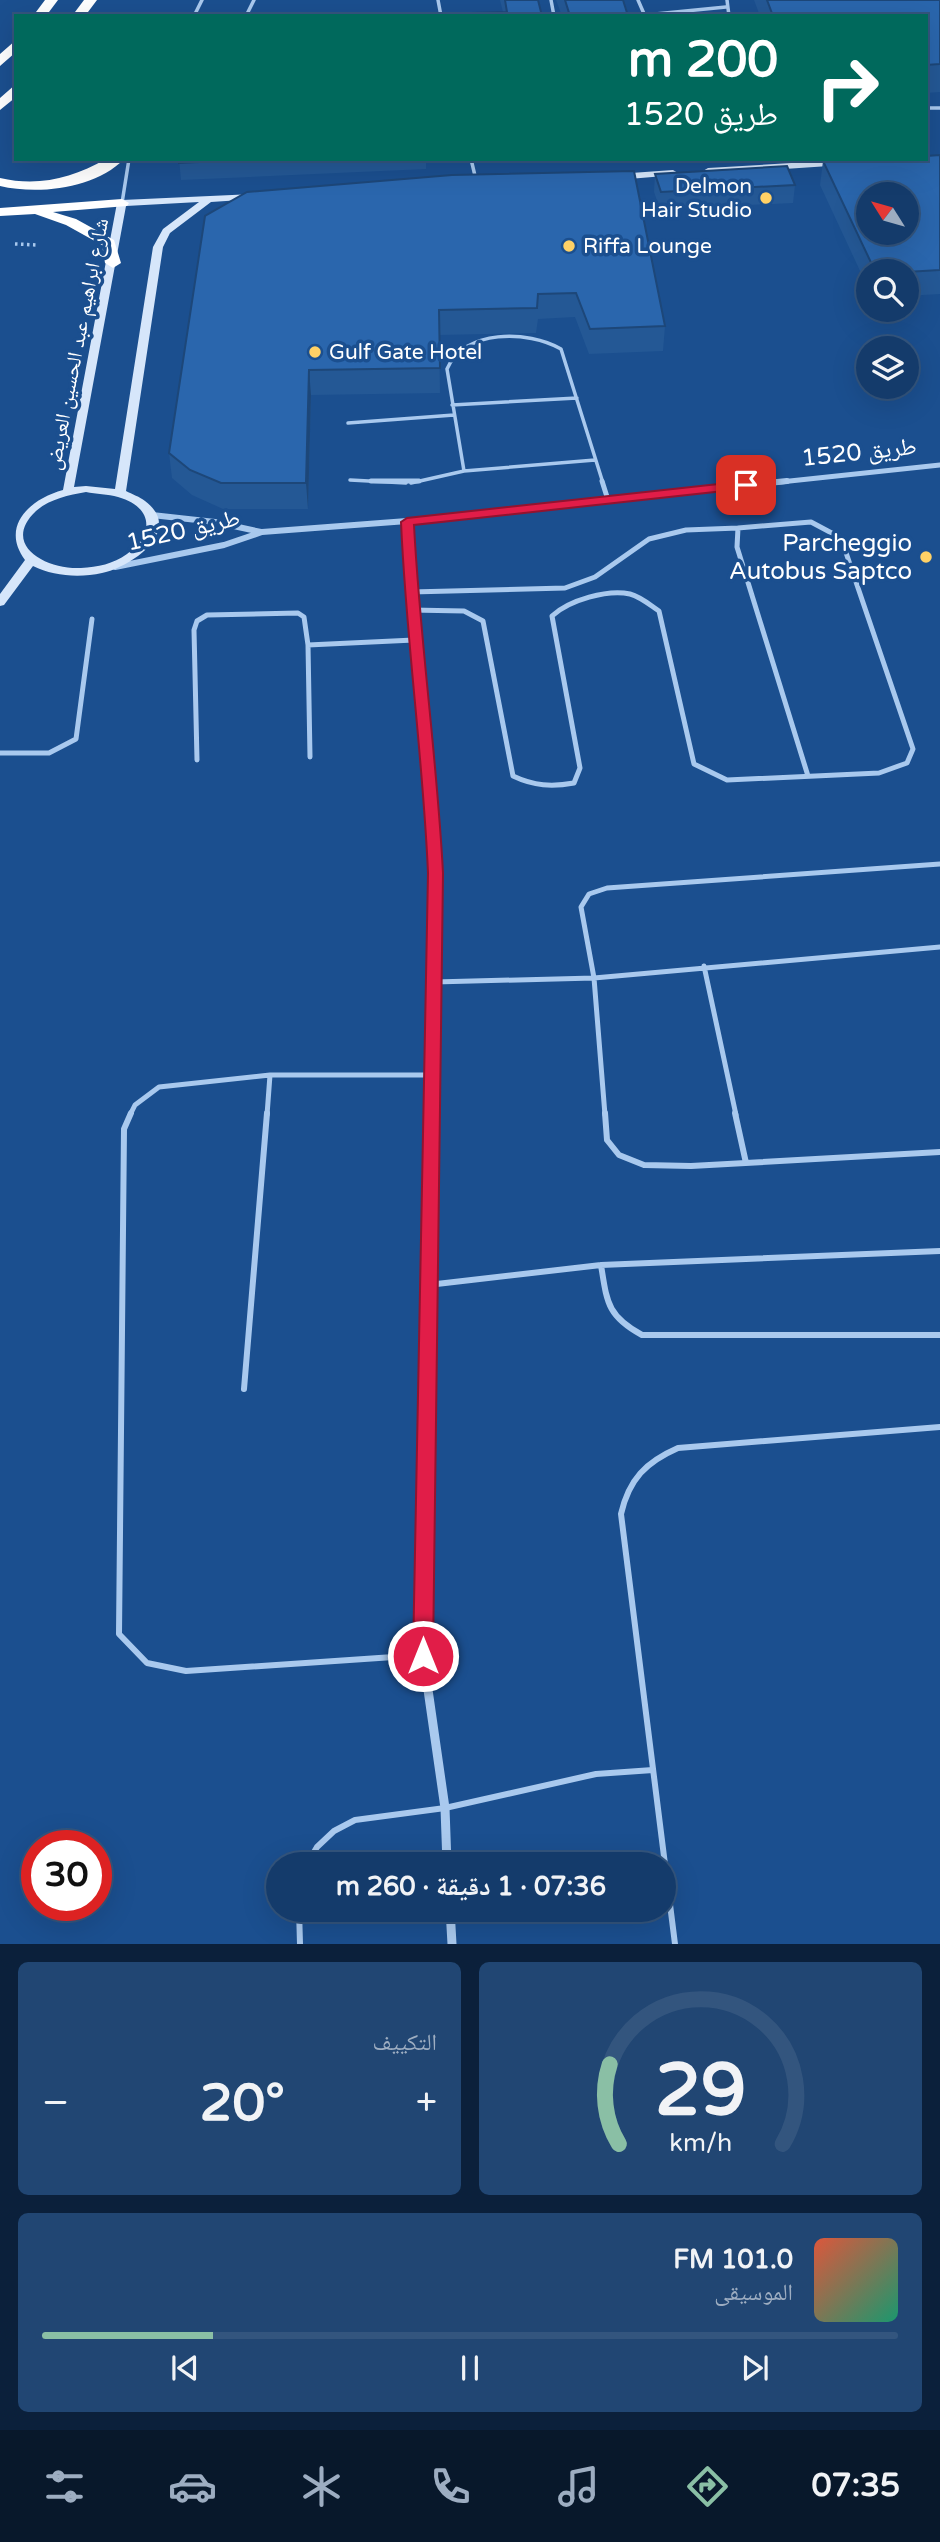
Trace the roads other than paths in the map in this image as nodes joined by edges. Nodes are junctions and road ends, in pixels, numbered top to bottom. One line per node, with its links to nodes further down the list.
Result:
1 (52, 0): 6 (highway)
2 (91, 0): 7 (highway)
3 (727, 0): 4 (lane)
4 (726, 7): 5 (lane); 10 (lane)
5 (700, 10): 8 (lane); 9 (lane)
6 (41, 14)
7 (80, 14)
8 (663, 14)
9 (701, 14)
10 (728, 14)
11 (14, 46): 12 (highway)
12 (0, 62)
13 (14, 90): 14 (highway)
14 (0, 106)
15 (113, 161): 22 (highway)
16 (129, 161): 28 (lane)
17 (472, 161): 24 (lane)
18 (853, 162): 19 (street)
19 (700, 172)
20 (686, 173): 21 (street)
21 (603, 178)
22 (0, 182)
23 (492, 185): 24 (street)
24 (478, 186): 25 (street)
25 (465, 187)
26 (264, 196): 27 (street)
27 (210, 199): 28 (street); 41 (street)
28 (122, 203): 29 (highway); 31 (street, شارع ابراهيم عبد الحسين العريض)
29 (16, 210): 30 (highway); 31 (highway)
30 (0, 212)
31 (113, 262): 40 (street, شارع ابراهيم عبد الحسين العريض)
32 (577, 398): 33 (lane); 33 (lane); 36 (lane)
33 (452, 405): 34 (lane)
34 (454, 415): 35 (lane); 38 (lane)
35 (348, 422)
36 (595, 460): 38 (lane); 42 (lane)
37 (940, 465): 42 (street, طريق 1520)
38 (464, 471): 39 (lane)
39 (351, 480)
40 (68, 491): 41 (street); 47 (street)
41 (120, 492): 43 (street)
42 (608, 500): 44 (street, طريق 1520)
43 (152, 515): 46 (street, طريق 1520); 48 (street)
44 (407, 522): 46 (street, طريق 1520); 49 (street)
45 (738, 528): 49 (lane); 58 (lane); 58 (lane)
46 (262, 532): 48 (street, طريق 1520)
47 (31, 560): 48 (street); 50 (street)
48 (113, 567)
49 (411, 592): 51 (street)
50 (0, 602)
51 (411, 610): 53 (street); 58 (lane)
52 (92, 619): 55 (lane)
53 (414, 640): 54 (lane); 63 (street)
54 (308, 645): 56 (lane); 57 (lane)
55 (0, 752)
56 (310, 757)
57 (197, 760)
58 (808, 776)
59 (940, 864): 62 (lane)
60 (940, 947): 61 (lane)
61 (704, 966): 62 (lane); 67 (lane)
62 (594, 978): 63 (lane); 67 (lane)
63 (434, 982): 65 (street)
64 (270, 1075): 65 (lane); 72 (lane); 74 (lane)
65 (430, 1075): 70 (street)
66 (940, 1152): 67 (lane)
67 (746, 1163)
68 (940, 1251): 69 (lane)
69 (601, 1265): 70 (lane); 71 (lane)
70 (428, 1285): 74 (street)
71 (940, 1335)
72 (244, 1389)
73 (940, 1427): 75 (lane)
74 (423, 1656): 76 (street)
75 (653, 1770): 76 (lane); 83 (lane)
76 (444, 1808): 77 (lane); 78 (street)
77 (314, 1852)
78 (446, 1852)
79 (299, 1922): 81 (lane)
80 (451, 1922): 82 (street)
81 (300, 1944)
82 (452, 1944)
83 (675, 1944)

